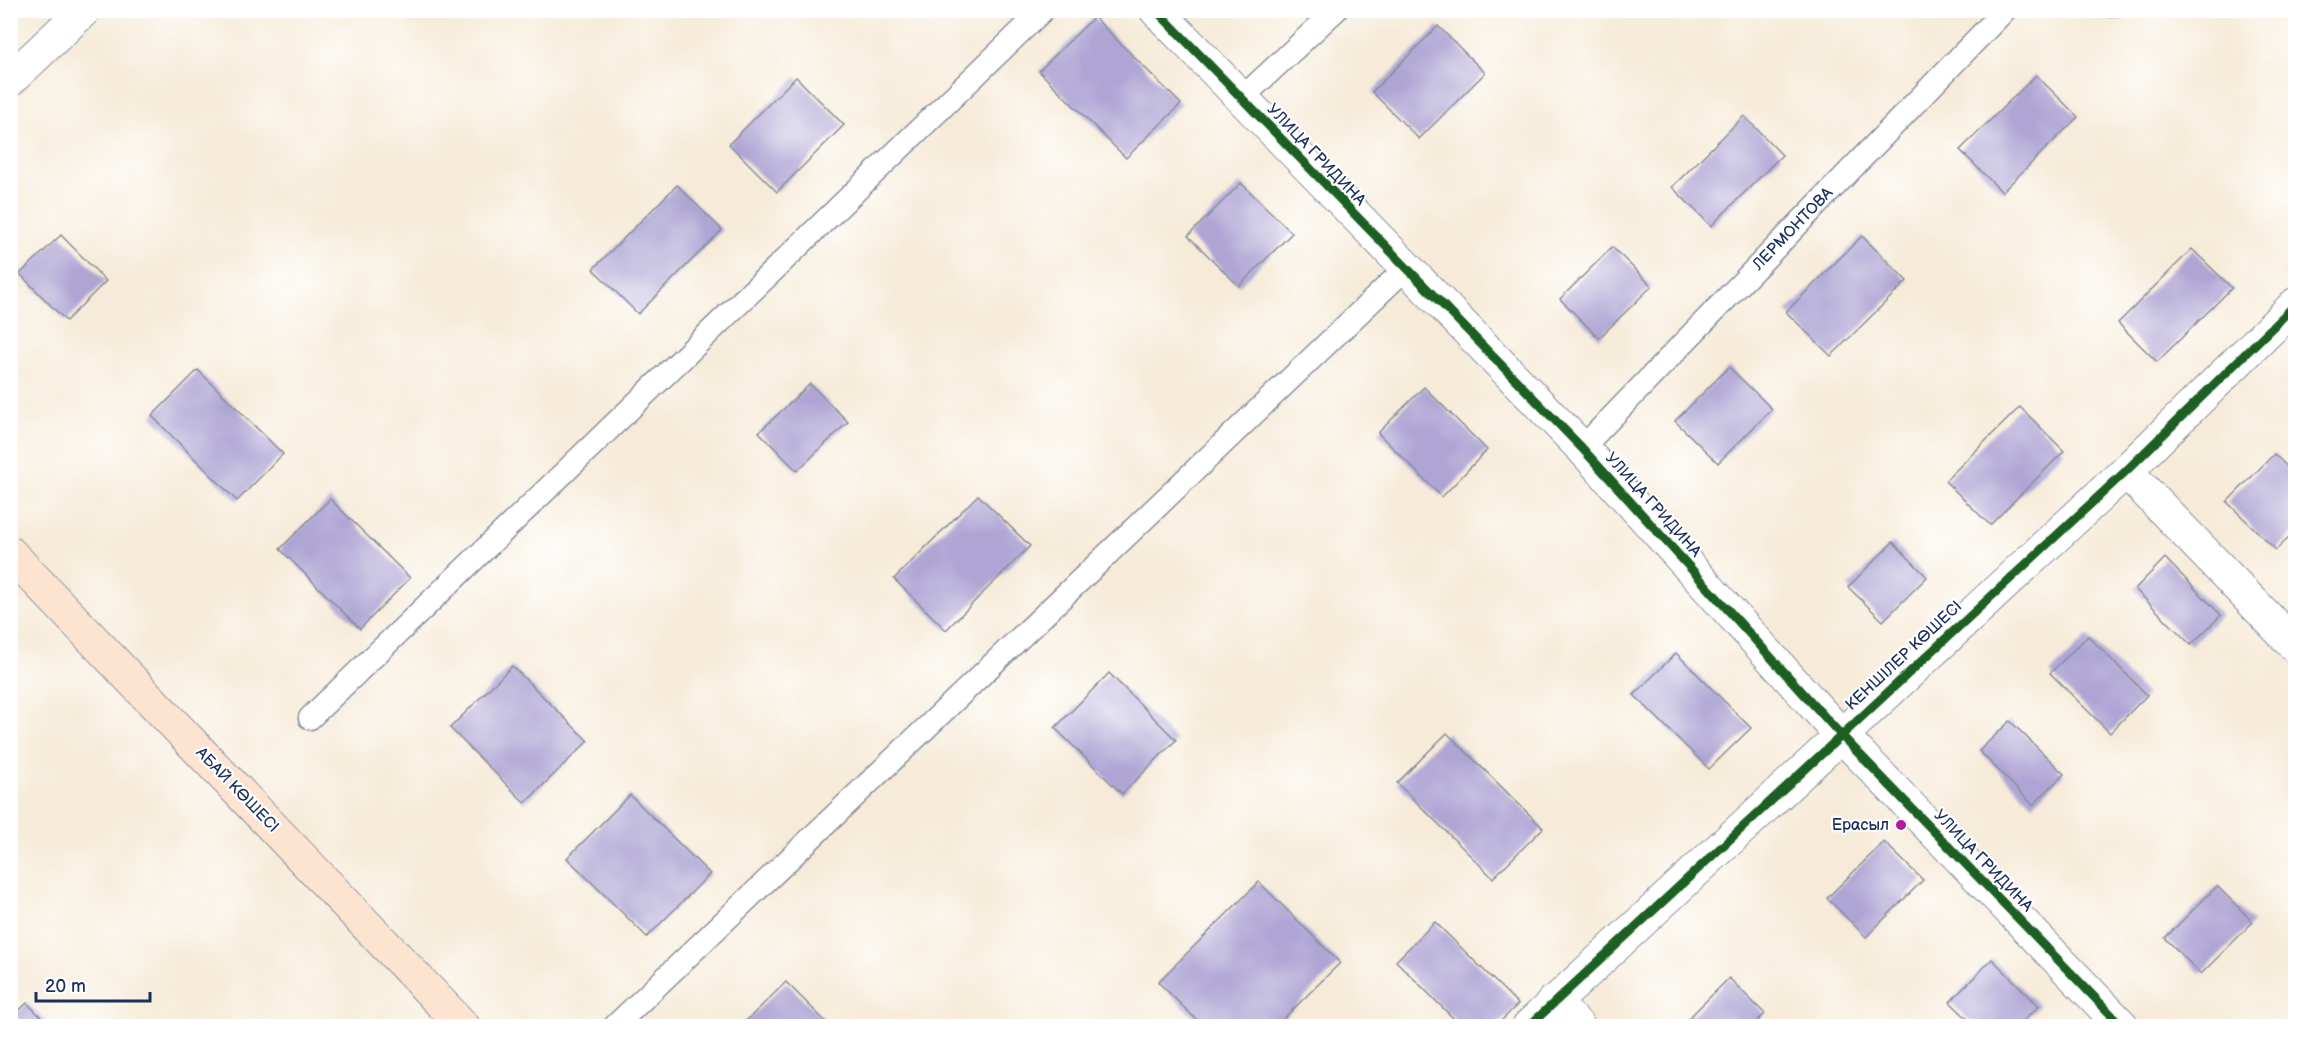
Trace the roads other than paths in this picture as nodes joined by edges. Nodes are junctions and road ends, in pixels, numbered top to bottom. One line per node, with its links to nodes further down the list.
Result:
1 (84, 10): 6 (street)
2 (1043, 10): 14 (lane)
3 (1156, 10): 7 (street, УЛИЦА ГРИДИНА)
4 (1336, 10): 7 (lane)
5 (2005, 10): 10 (lane, ЛЕРМОНТОВА)
6 (10, 80)
7 (1241, 99): 8 (street, УЛИЦА ГРИДИНА)
8 (1406, 268): 10 (street, УЛИЦА ГРИДИНА); 18 (lane)
9 (2295, 303): 11 (street, КЕНШІЛЕР КӨШЕСІ)
10 (1582, 448): 15 (street, УЛИЦА ГРИДИНА)
11 (2126, 471): 13 (street); 15 (street, КЕНШІЛЕР КӨШЕСІ)
12 (10, 553): 17 (main road, АБАЙ КӨШЕСІ)
13 (2295, 648)
14 (310, 718)
15 (1841, 735): 16 (street, КЕНШІЛЕР КӨШЕСІ); 21 (street, УЛИЦА ГРИДИНА)
16 (1553, 1002): 19 (street, КЕНШІЛЕР КӨШЕСІ); 20 (street)
17 (463, 1026)
18 (615, 1026)
19 (1529, 1026)
20 (1578, 1026)
21 (2122, 1026)

